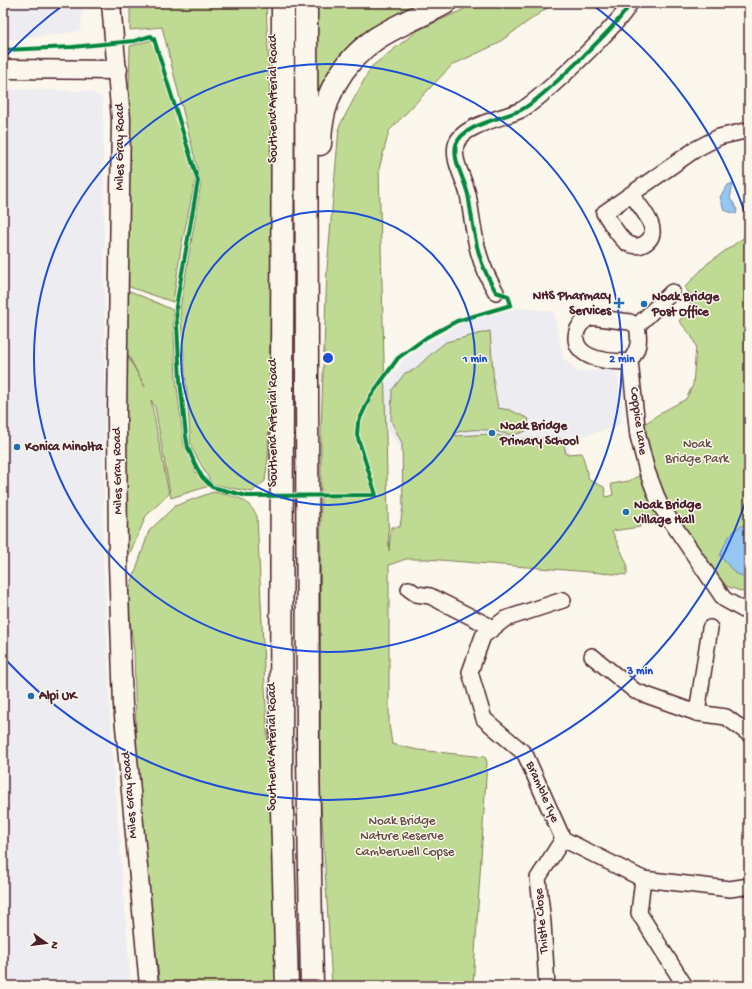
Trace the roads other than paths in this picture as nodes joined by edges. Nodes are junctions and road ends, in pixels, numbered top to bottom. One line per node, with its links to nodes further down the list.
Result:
1 (111, 3): 7 (street, Miles Gray Road)
2 (283, 3): 27 (highway, Southend Arterial Road)
3 (306, 3): 14 (highway)
4 (445, 3): 14 (highway)
5 (630, 3): 10 (street)
6 (3, 69): 7 (street)
7 (118, 70): 26 (street, Miles Gray Road)
8 (749, 130): 9 (street)
9 (631, 194)
10 (496, 292)
11 (672, 292): 12 (street)
12 (637, 326): 13 (street); 13 (street)
13 (630, 361): 17 (street, Coppice Lane)
14 (307, 369): 28 (highway)
15 (409, 589): 18 (street)
16 (563, 600): 18 (street, Bramble Tye)
17 (749, 613)
18 (493, 628): 23 (street, Bramble Tye)
19 (710, 628): 21 (street)
20 (592, 656): 21 (street)
21 (697, 713): 22 (street)
22 (749, 734)
23 (563, 839): 24 (street, Bramble Tye); 29 (street, Thistle Close)
24 (643, 880): 25 (street, Bramble Tye); 30 (street)
25 (749, 886)
26 (149, 986)
27 (287, 986)
28 (312, 986)
29 (547, 986)
30 (685, 986)

